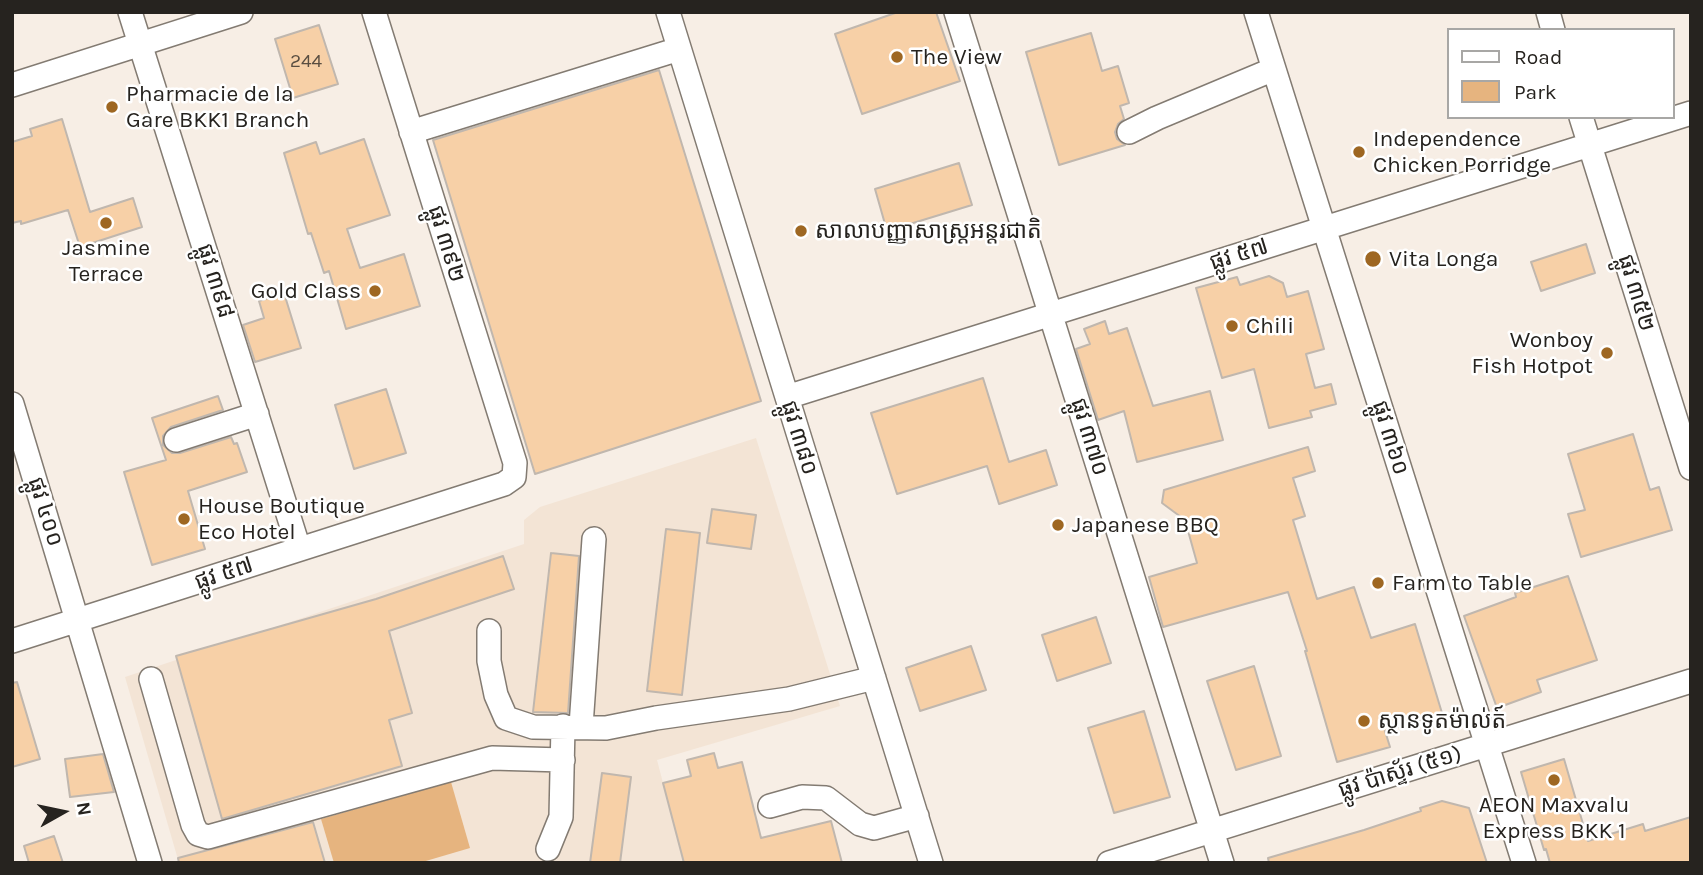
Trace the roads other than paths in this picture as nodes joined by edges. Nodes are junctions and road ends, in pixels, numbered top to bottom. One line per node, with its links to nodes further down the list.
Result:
1 (130, 12): 7 (street, ផ្លូវ ៣៩៨)
2 (241, 12): 7 (street)
3 (374, 12): 13 (street, ផ្លូវ ៣៩២)
4 (668, 12): 8 (street, ផ្លូវ ៣៨០)
5 (956, 12): 17 (street, ផ្លូវ ៣៧០)
6 (1256, 12): 9 (street, ផ្លូវ ៣៦០)
7 (140, 44): 10 (street); 20 (street, ផ្លូវ ៣៩៨)
8 (679, 49): 13 (street); 18 (street, ផ្លូវ ៣៨០)
9 (1274, 69): 14 (street); 16 (street, ផ្លូវ ៣៦០)
10 (12, 85)
11 (1582, 119): 15 (street, ផ្លូវ ៣៥២)
12 (1672, 119): 15 (street, ផ្លូវ ៥៧)
13 (411, 132): 23 (street, ផ្លូវ ៣៩២)
14 (1129, 132)
15 (1589, 145): 16 (street, ផ្លូវ ៥៧); 22 (street, ផ្លូវ ៣៥២)
16 (1324, 228): 17 (street, ផ្លូវ ៥៧); 33 (street, ផ្លូវ ៣៦០)
17 (1051, 314): 18 (street, ផ្លូវ ៥៧); 37 (street, ផ្លូវ ៣៧០)
18 (787, 397): 30 (street, ផ្លូវ ៣៨០)
19 (12, 404): 26 (street, ផ្លូវ ៤០០)
20 (257, 414): 21 (street); 25 (street, ផ្លូវ ៣៩៨)
21 (176, 440)
22 (1691, 468)
23 (514, 477): 25 (street, ផ្លូវ ៥៧)
24 (594, 539): 32 (street)
25 (299, 549): 26 (street, ផ្លូវ ៥៧)
26 (78, 620): 28 (street, ផ្លូវ ៥៧); 39 (street, ផ្លូវ ៤០០)
27 (489, 631): 32 (street)
28 (12, 642)
29 (151, 678): 34 (street)
30 (874, 678): 32 (street); 36 (street, ផ្លូវ ៣៨០)
31 (1691, 681): 33 (street, ផ្លូវ ប៉ាស្ទ័រ (៥១))
32 (572, 726): 34 (street)
33 (1487, 745): 37 (street, ផ្លូវ ប៉ាស្ទ័រ (៥១)); 43 (street, ផ្លូវ ៣៦០)
34 (563, 760): 38 (street)
35 (770, 806): 36 (street)
36 (917, 816): 40 (street, ផ្លូវ ៣៨០)
37 (1212, 831): 41 (street, ផ្លូវ ប៉ាស្ទ័រ (៥១)); 42 (street, ផ្លូវ ៣៧០)
38 (548, 849)
39 (150, 863)
40 (931, 863)
41 (1109, 863)
42 (1222, 863)
43 (1524, 863)

